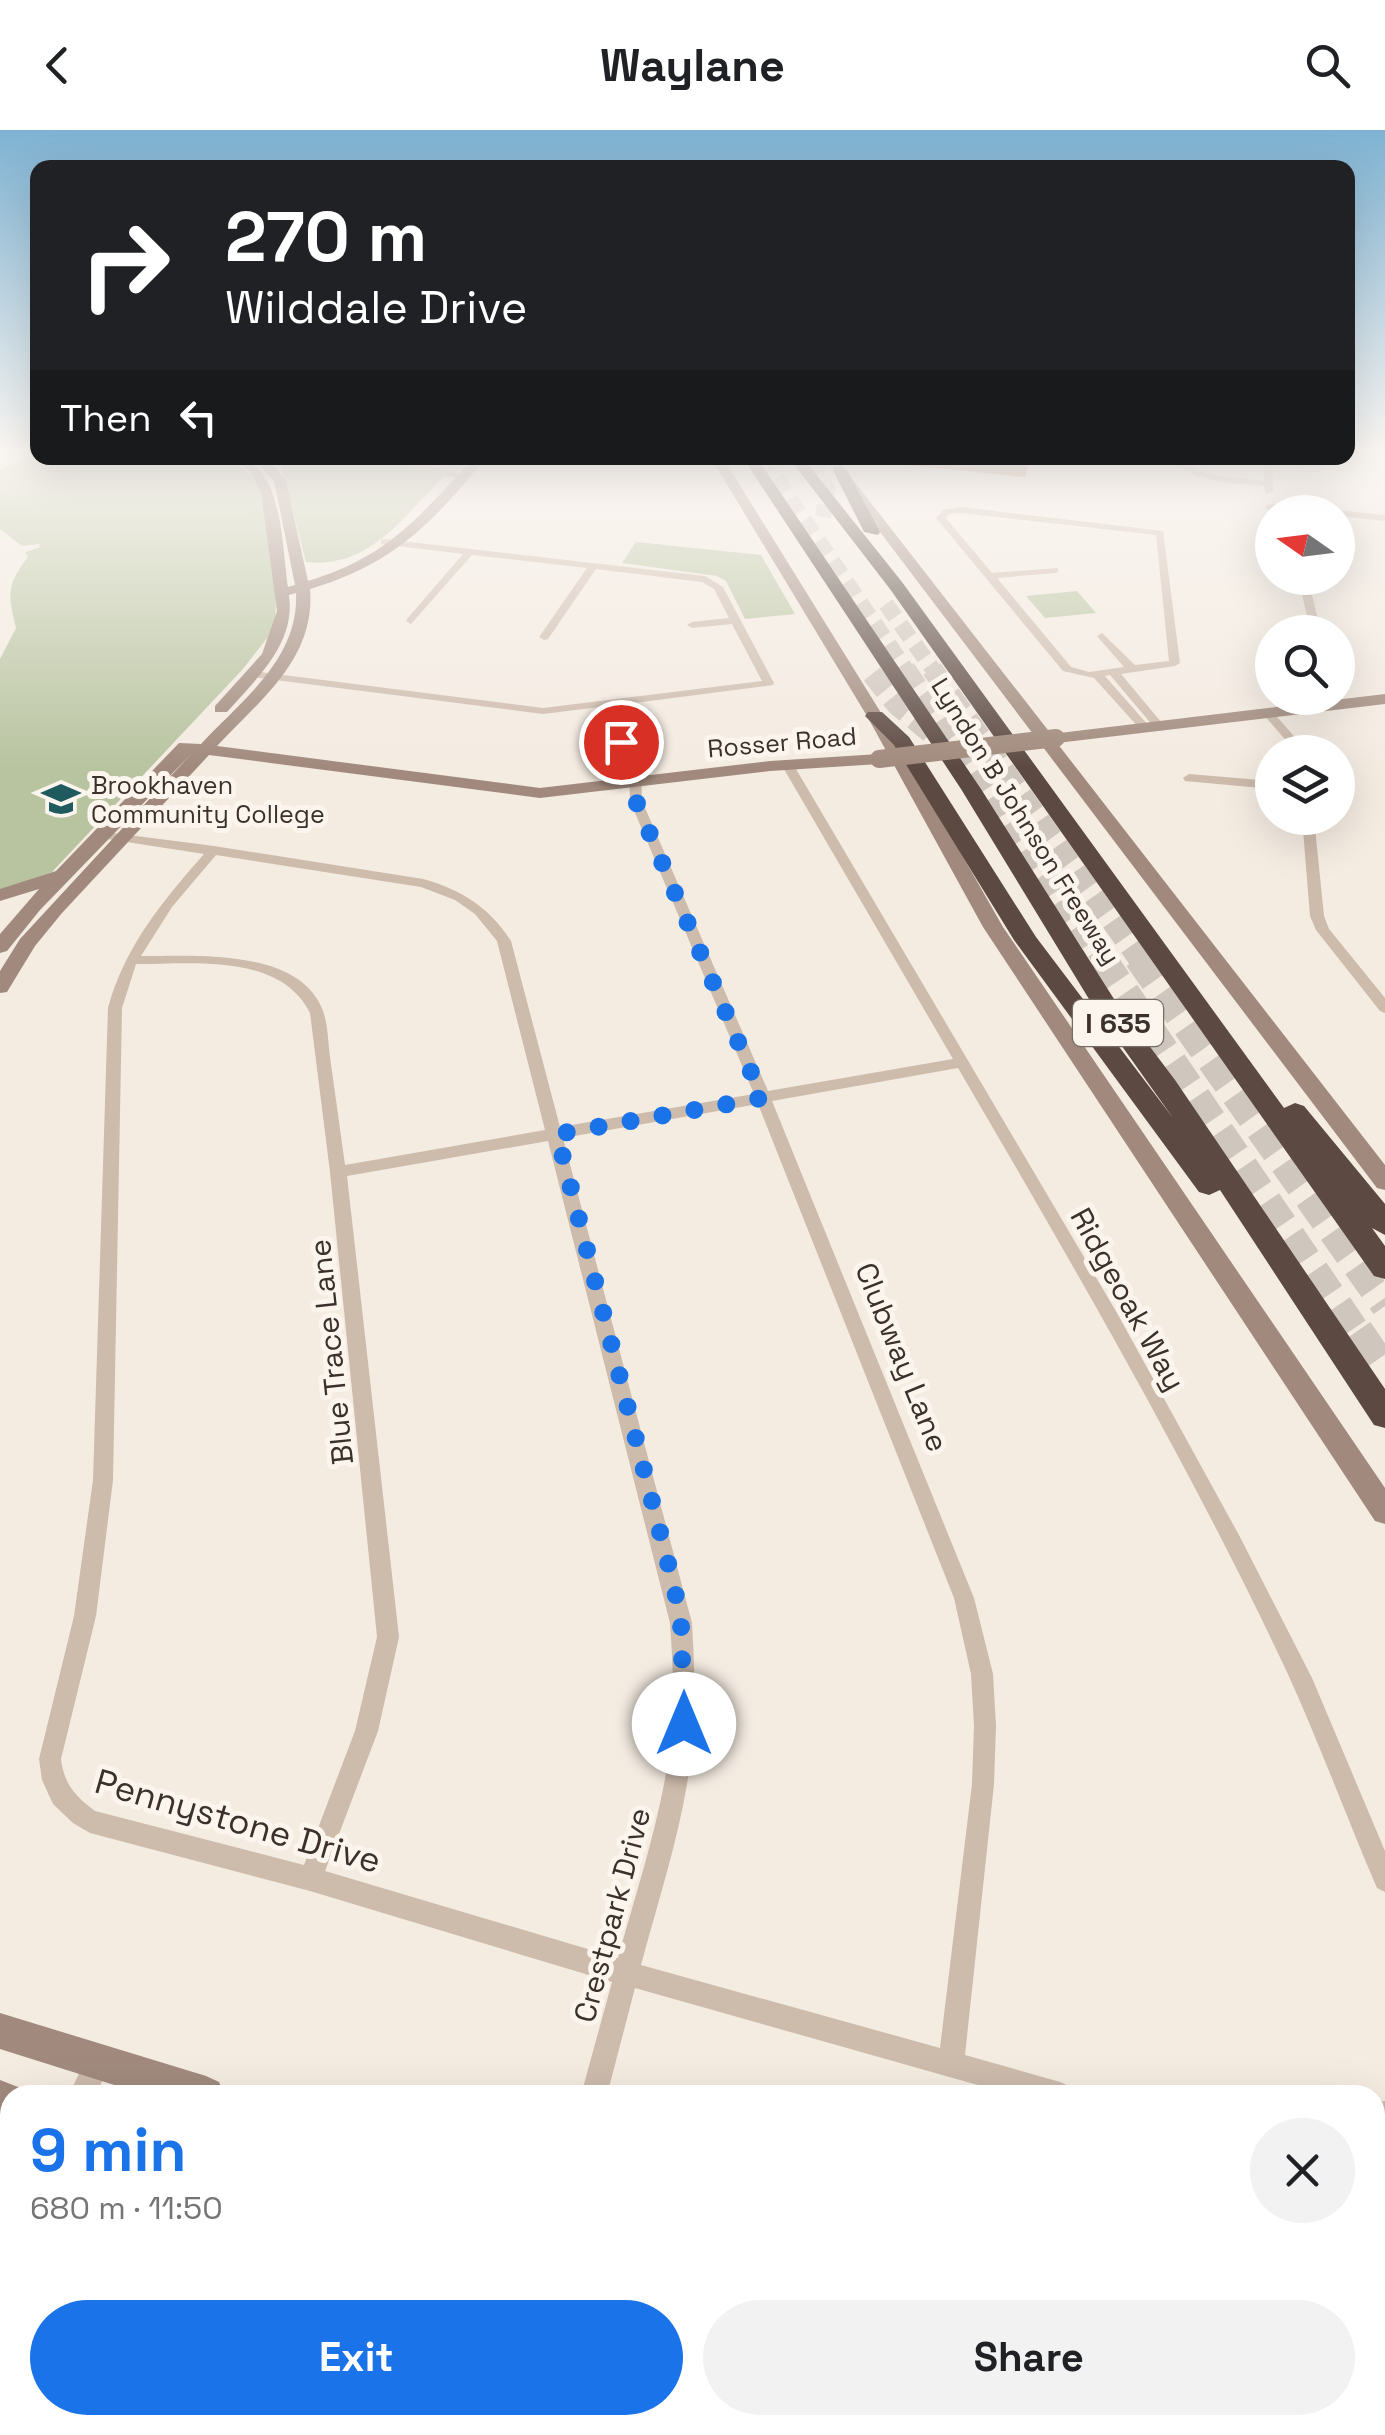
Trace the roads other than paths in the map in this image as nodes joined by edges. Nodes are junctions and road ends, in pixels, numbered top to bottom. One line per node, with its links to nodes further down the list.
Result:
1 (276, 554): 20 (main road)
2 (295, 554): 19 (main road)
3 (367, 554): 19 (main road)
4 (377, 554): 16 (main road)
5 (469, 554): 22 (street)
6 (485, 554): 15 (street)
7 (776, 554): 39 (main road)
8 (793, 554): 30 (highway)
9 (814, 554): 65 (highway, Lyndon B Johnson Freeway / I 635)
10 (871, 554): 36 (highway, Lyndon B Johnson Freeway / I 635)
11 (887, 554): 36 (highway)
12 (904, 554): 63 (main road, Lyndon B Johnson Freeway)
13 (973, 554): 18 (street)
14 (1162, 554): 27 (street)
15 (594, 565): 21 (street); 26 (street)
16 (361, 566): 19 (main road); 24 (main road)
17 (1054, 570): 18 (street)
18 (991, 576): 31 (street)
19 (300, 577): 20 (main road); 24 (main road)
20 (282, 589): 29 (main road)
21 (738, 620): 23 (street); 35 (street)
22 (411, 621)
23 (692, 625)
24 (301, 630): 32 (main road)
25 (1102, 636): 27 (street)
26 (544, 637)
27 (1133, 670): 28 (street)
28 (1114, 673): 31 (street); 40 (street)
29 (252, 674): 32 (street); 42 (main road)
30 (872, 674)
31 (1098, 674): 40 (street)
32 (274, 676): 35 (street); 43 (main road)
33 (1385, 699): 34 (main road, Rosser Road)
34 (1355, 700)
35 (605, 705): 46 (street, Clubway Lane)
36 (982, 710): 57 (highway, Lyndon B Johnson Freeway / I 635)
37 (1255, 713): 40 (main road, Rosser Road)
38 (1270, 715): 41 (street)
39 (875, 716): 65 (highway); 68 (main road)
40 (1151, 726): 44 (main road, Rosser Road, bridge)
41 (1287, 735)
42 (185, 747): 43 (main road, Rosser Road); 48 (main road)
43 (205, 750): 46 (main road, Rosser Road); 50 (main road)
44 (787, 764): 46 (main road, Rosser Road); 59 (street, Ridgeoak Way)
45 (1189, 778): 47 (street)
46 (635, 784): 60 (street, Clubway Lane)
47 (1255, 784)
48 (101, 834): 50 (street, Crestpark Drive); 52 (main road)
49 (1310, 835): 58 (street)
50 (124, 837): 51 (street, Crestpark Drive); 56 (main road)
51 (214, 850): 55 (street, Pennystone Drive); 61 (street, Crestpark Drive)
52 (65, 873): 53 (main road); 54 (main road)
53 (0, 895)
54 (0, 947)
55 (130, 960): 62 (street, Blue Trace Lane); 69 (street, Pennystone Drive)
56 (0, 987)
57 (1197, 1008): 64 (highway); 66 (highway, Lyndon B Johnson Freeway / I 635)
58 (1385, 1008)
59 (959, 1063): 60 (street); 70 (street, Ridgeoak Way)
60 (762, 1098): 61 (street); 74 (street, Clubway Lane)
61 (557, 1134): 62 (street); 71 (street, Crestpark Drive)
62 (338, 1172): 69 (street, Blue Trace Lane)
63 (1385, 1182)
64 (1385, 1224)
65 (1275, 1252): 67 (highway, Lyndon B Johnson Freeway / I 635)
66 (1385, 1268)
67 (1385, 1415)
68 (1385, 1512)
69 (310, 1879): 71 (street, Pennystone Drive)
70 (1385, 1880)
71 (625, 1974): 74 (street, Pennystone Drive); 77 (street, Crestpark Drive)
72 (0, 2031): 73 (main road)
73 (98, 2061): 75 (street); 76 (main road)
74 (951, 2065): 78 (street, Pennystone Drive)
75 (87, 2085)
76 (174, 2085)
77 (597, 2085)
78 (1024, 2085)

